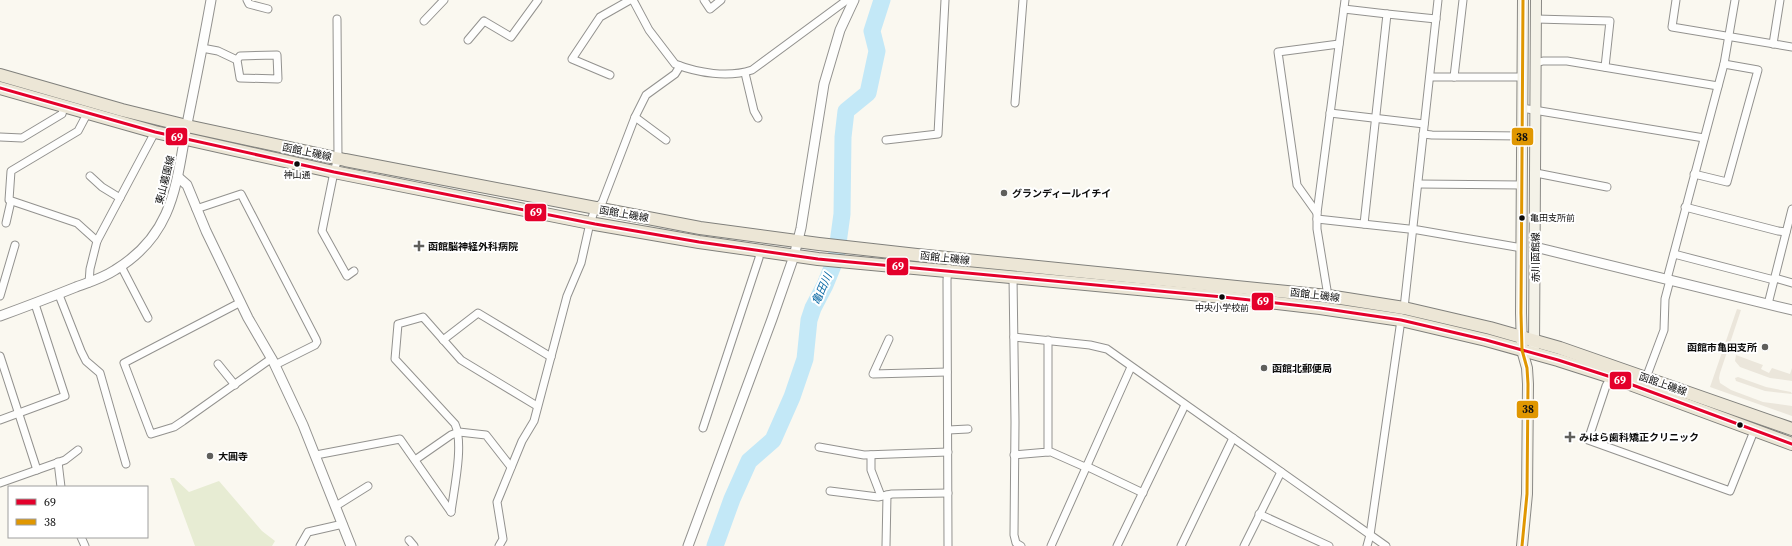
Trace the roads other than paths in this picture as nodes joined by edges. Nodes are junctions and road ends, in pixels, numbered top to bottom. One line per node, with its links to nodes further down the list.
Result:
1 (211, 0): 32 (street, 東山墓園線)
2 (247, 0): 20 (street)
3 (444, 0): 26 (street)
4 (538, 0): 28 (street)
5 (632, 0): 36 (street); 40 (street)
6 (704, 0): 7 (street)
7 (721, 0)
8 (847, 0): 38 (street)
9 (854, 0): 86 (street)
10 (946, 0): 63 (street)
11 (1023, 0): 46 (street)
12 (1345, 0): 21 (street)
13 (1438, 0): 24 (street)
14 (1463, 0): 42 (street)
15 (1523, 0): 43 (main road, 赤川函館線)
16 (1536, 0): 25 (main road, 赤川函館線)
17 (1676, 0): 27 (street)
18 (1735, 0): 27 (street)
19 (1780, 0): 30 (street)
20 (268, 9)
21 (1344, 9): 22 (street); 29 (street)
22 (1387, 14): 24 (street); 54 (street)
23 (337, 19): 64 (street)
24 (1436, 19): 41 (street)
25 (1536, 19): 34 (main road, 赤川函館線); 37 (street)
26 (424, 21)
27 (1729, 36): 30 (street); 35 (street)
28 (468, 40)
29 (1340, 44): 50 (street); 79 (street)
30 (1773, 44): 31 (street)
31 (1792, 47)
32 (202, 48): 33 (street); 57 (street, 東山墓園線)
33 (237, 60): 33 (street)
34 (1536, 63): 37 (street); 49 (main road, 赤川函館線)
35 (1724, 64): 44 (street); 67 (street)
36 (680, 66): 38 (street); 52 (street)
37 (1605, 67): 44 (street)
38 (745, 73): 53 (street)
39 (0, 75): 57 (main road, 函館上磯線)
40 (610, 75)
41 (1430, 77): 42 (street); 55 (street)
42 (1454, 77): 43 (street)
43 (1522, 77): 48 (main road, 赤川函館線)
44 (1718, 86): 61 (street)
45 (0, 88): 47 (main road, 函館上磯線)
46 (1015, 103)
47 (64, 107): 51 (main road, 函館上磯線); 60 (street)
48 (1522, 108): 49 (street); 59 (main road, 赤川函館線)
49 (1536, 110): 61 (street); 66 (main road, 赤川函館線)
50 (1330, 113): 54 (street); 79 (street)
51 (87, 114): 56 (main road, 函館上磯線); 74 (street)
52 (635, 117): 62 (street); 77 (street)
53 (758, 118)
54 (1377, 119): 55 (street); 82 (street)
55 (1424, 124): 58 (street)
56 (155, 132): 57 (main road, 函館上磯線); 73 (street)
57 (186, 132): 64 (main road, 函館上磯線); 65 (main road, 函館上磯線); 69 (street, 東山墓園線)
58 (1423, 134): 59 (street); 70 (street)
59 (1522, 136): 71 (main road, 赤川函館線)
60 (0, 137)
61 (1704, 138): 67 (street)
62 (666, 140)
63 (886, 140)
64 (338, 158): 65 (street); 77 (main road, 函館上磯線)
65 (334, 172): 81 (main road, 函館上磯線); 96 (street)
66 (1536, 173): 72 (street); 88 (main road, 赤川函館線)
67 (1694, 174): 75 (street)
68 (90, 176): 73 (street)
69 (179, 178): 76 (street); 94 (street, 東山墓園線)
70 (1418, 184): 71 (street); 83 (street)
71 (1522, 185): 89 (main road, 赤川函館線)
72 (1607, 187)
73 (120, 198): 85 (street)
74 (11, 201): 80 (street); 85 (street)
75 (1685, 207): 84 (street); 91 (street)
76 (196, 209): 105 (street); 123 (street)
77 (595, 209): 81 (street); 86 (main road, 函館上磯線)
78 (1792, 209): 84 (street)
79 (1317, 216): 82 (street); 104 (street)
80 (6, 223)
81 (590, 223): 90 (main road, 函館上磯線); 122 (street)
82 (1364, 224): 83 (street)
83 (1412, 229): 89 (street); 108 (street)
84 (1788, 235): 98 (street)
85 (97, 241): 100 (street)
86 (798, 241): 92 (street); 93 (main road, 函館上磯線)
87 (15, 245): 103 (street)
88 (1535, 247): 99 (street); 118 (main road, 赤川函館線)
89 (1522, 248): 114 (main road, 赤川函館線)
90 (760, 250): 92 (main road, 函館上磯線); 135 (street)
91 (1674, 254): 98 (street); 99 (street)
92 (794, 256): 95 (main road, 函館上磯線); 171 (street)
93 (949, 258): 95 (street); 104 (main road, 函館上磯線)
94 (121, 266): 100 (street, 東山墓園線); 111 (street)
95 (948, 271): 97 (main road, 函館上磯線); 127 (street)
96 (354, 272)
97 (1013, 278): 112 (main road, 函館上磯線); 113 (street)
98 (1774, 279): 101 (street); 107 (street)
99 (1668, 280): 107 (street); 129 (street)
100 (89, 283): 102 (street, 東山墓園線)
101 (1792, 283)
102 (59, 295): 106 (street, 東山墓園線); 152 (street)
103 (0, 296)
104 (1328, 296): 108 (main road, 函館上磯線)
105 (241, 302): 123 (street); 130 (street)
106 (35, 304): 110 (street, 東山墓園線); 133 (street)
107 (1768, 304): 109 (street)
108 (1404, 308): 114 (main road, 函館上磯線)
109 (1792, 310)
110 (0, 316)
111 (148, 318)
112 (1401, 320): 119 (main road, 函館上磯線); 167 (street)
113 (1014, 337): 117 (street); 149 (street)
114 (1522, 337): 118 (main road, 函館上磯線); 119 (main road, 赤川函館線)
115 (889, 339): 127 (street)
116 (443, 340): 122 (street); 132 (street); 140 (street)
117 (1048, 340): 125 (street); 146 (street)
118 (1534, 340): 120 (main road, 赤川函館線); 129 (main road, 函館上磯線)
119 (1522, 350): 120 (main road, 函館上磯線); 126 (main road, 赤川函館線)
120 (1535, 354): 126 (main road, 赤川函館線); 128 (main road, 函館上磯線)
121 (0, 356): 133 (street)
122 (551, 357): 132 (street)
123 (274, 362): 130 (street); 147 (street)
124 (218, 364): 130 (street)
125 (1131, 366): 131 (street); 154 (street)
126 (1527, 368): 182 (main road, 赤川函館線)
127 (947, 372): 138 (street)
128 (1611, 377): 139 (main road, 函館上磯線); 139 (street)
129 (1646, 378): 137 (main road, 函館上磯線)
130 (235, 385)
131 (1185, 405): 141 (street); 162 (street)
132 (537, 406): 153 (street)
133 (19, 412): 134 (street); 155 (street)
134 (0, 420)
135 (703, 428)
136 (968, 429): 138 (street)
137 (1792, 429)
138 (948, 430): 145 (street)
139 (1754, 431): 142 (main road, 函館上磯線)
140 (459, 432): 150 (street); 150 (street); 153 (street)
141 (1233, 438): 156 (street); 177 (street)
142 (1792, 444)
143 (819, 446): 148 (street)
144 (78, 450): 151 (street)
145 (948, 452): 148 (street); 161 (street)
146 (1048, 452): 149 (street); 154 (street)
147 (316, 455): 150 (street); 164 (street)
148 (870, 455): 163 (street)
149 (1014, 455): 174 (street)
150 (415, 460)
151 (58, 462): 155 (street); 158 (street)
152 (126, 464)
153 (511, 467): 170 (street)
154 (1086, 467): 162 (street); 175 (street)
155 (37, 470): 157 (street)
156 (1281, 472): 165 (street); 167 (street)
157 (0, 483)
158 (61, 486)
159 (368, 486): 164 (street)
160 (830, 491): 163 (street)
161 (948, 493): 163 (street); 173 (street)
162 (1143, 493): 176 (street)
163 (884, 495): 172 (street)
164 (336, 506): 166 (street)
165 (1260, 514): 178 (street); 179 (street)
166 (343, 524): 168 (street); 169 (street)
167 (1370, 535): 180 (street); 181 (street)
168 (300, 546)
169 (351, 546)
170 (499, 546)
171 (688, 546)
172 (886, 546)
173 (948, 546)
174 (1020, 546)
175 (1051, 546)
176 (1117, 546)
177 (1181, 546)
178 (1244, 546)
179 (1329, 546)
180 (1367, 546)
181 (1386, 546)
182 (1522, 546)

